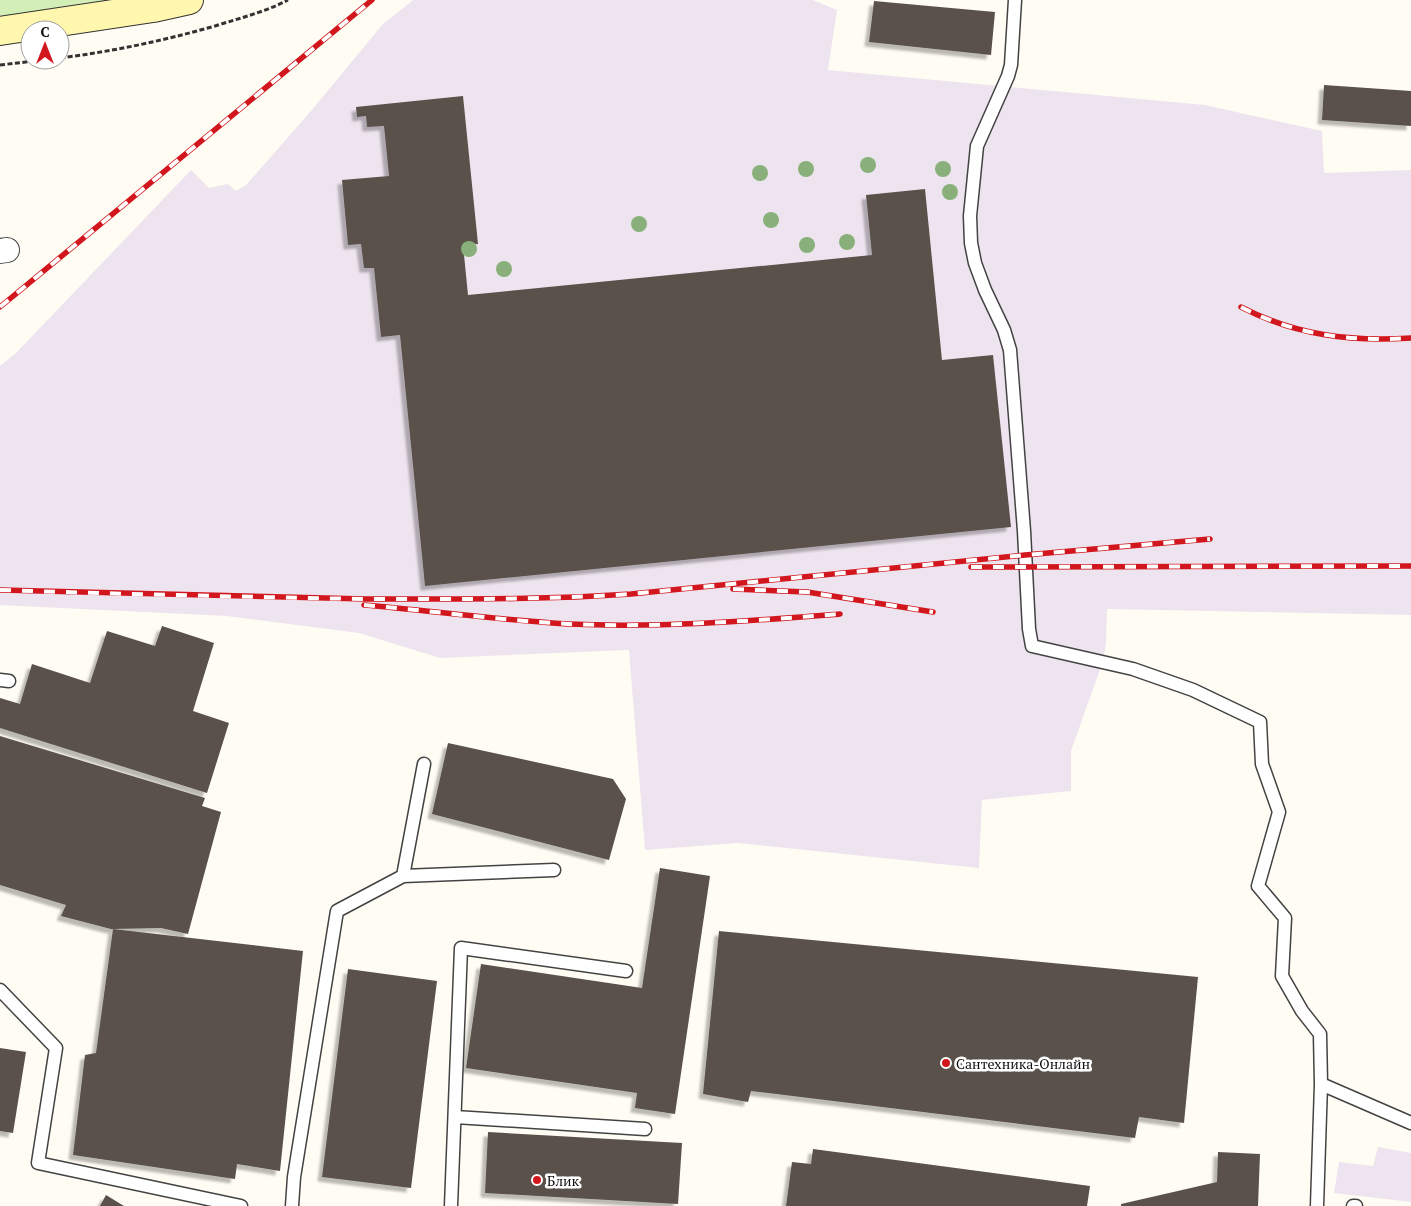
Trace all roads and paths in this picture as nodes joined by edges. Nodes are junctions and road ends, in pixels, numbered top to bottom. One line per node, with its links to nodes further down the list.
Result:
1 (188, 0): 4 (main road)
2 (288, 0): 5 (path)
3 (1015, 0): 13 (lane)
4 (0, 31)
5 (70, 57)
6 (20, 62): 7 (path)
7 (0, 64)
8 (424, 764): 10 (lane)
9 (554, 870): 10 (lane)
10 (403, 876): 18 (lane)
11 (626, 970): 14 (lane)
12 (0, 990): 17 (lane)
13 (1321, 1084): 15 (lane); 20 (lane)
14 (455, 1118): 16 (lane); 19 (lane)
15 (1411, 1123)
16 (645, 1129)
17 (241, 1206)
18 (292, 1206)
19 (451, 1206)
20 (1317, 1206)

